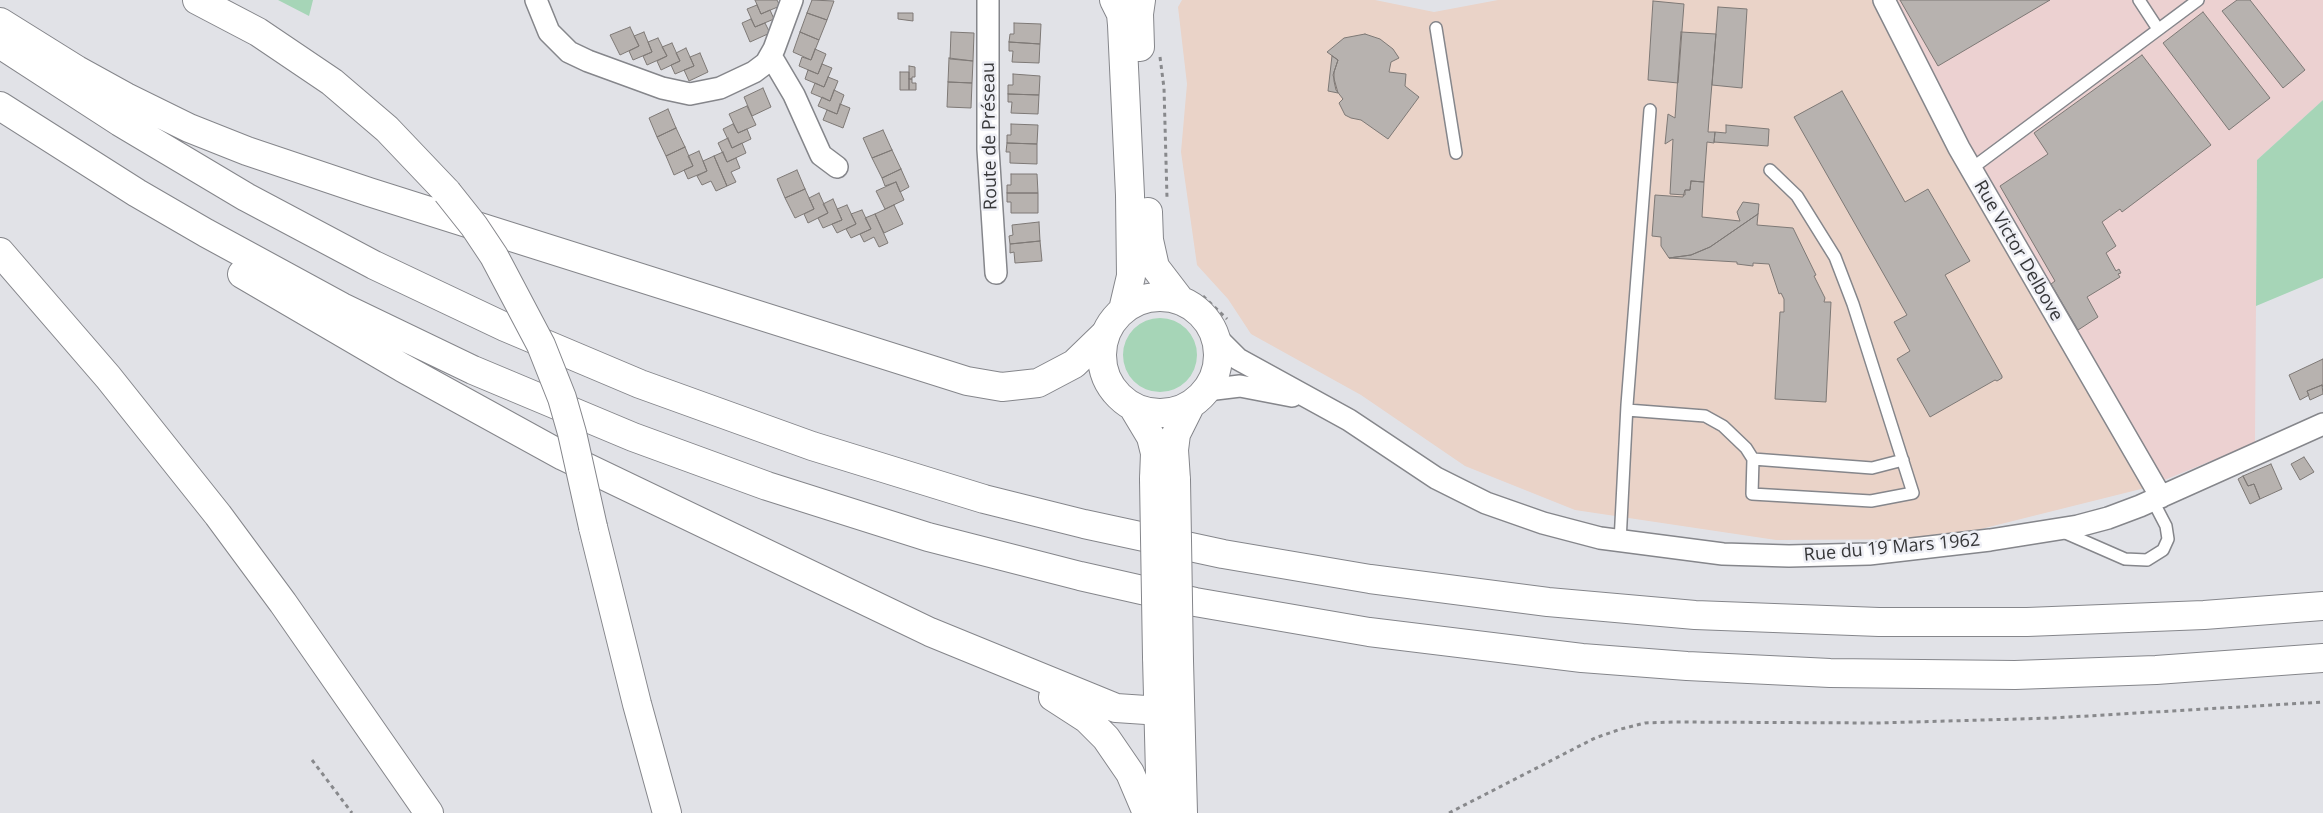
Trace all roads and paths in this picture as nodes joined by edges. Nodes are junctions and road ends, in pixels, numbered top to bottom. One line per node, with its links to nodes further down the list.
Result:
1 (197, 0): 49 (main road, bridge)
2 (536, 0): 15 (street)
3 (792, 0): 15 (street)
4 (988, 0): 25 (street, Route de Préseau)
5 (1114, 0): 27 (main road)
6 (1141, 0): 26 (main road)
7 (1884, 0): 21 (street, Rue Victor Delbove)
8 (2139, 0): 12 (lane)
9 (2198, 0): 12 (lane)
10 (0, 22): 29 (main road)
11 (1436, 28): 19 (lane)
12 (2158, 29): 21 (lane)
13 (0, 44): 41 (main road)
14 (1160, 54): 23 (path)
15 (771, 56): 20 (street)
16 (0, 106): 18 (main road)
17 (1650, 110): 33 (lane)
18 (51, 139): 42 (main road); 43 (main road)
19 (1456, 153)
20 (837, 167)
21 (1971, 169): 38 (street, Rue Victor Delbove)
22 (1770, 170): 36 (lane)
23 (1167, 199)
24 (0, 252): 48 (main road)
25 (996, 273)
26 (1189, 296): 27 (main road); 28 (path); 28 (main road)
27 (1123, 310): 29 (main road)
28 (1222, 329): 30 (main road); 31 (street)
29 (1105, 334): 32 (main road)
30 (1198, 398): 31 (street); 32 (main road); 37 (main road)
31 (1322, 406): 40 (street, Rue du 19 Mars 1962)
32 (1133, 407): 37 (main road)
33 (1627, 410): 35 (lane); 40 (lane)
34 (2323, 424): 38 (street, Rue du 19 Mars 1962)
35 (1753, 459): 36 (lane); 36 (lane)
36 (1902, 460)
37 (1165, 479): 44 (main road, bridge)
38 (2157, 499): 39 (street, Rue du 19 Mars 1962); 39 (lane)
39 (2057, 530): 40 (street, Rue du 19 Mars 1962)
40 (1620, 542)
41 (2323, 606)
42 (930, 632): 44 (main road); 50 (main road)
43 (2323, 658)
44 (1168, 701): 51 (main road); 52 (main road)
45 (2323, 702): 53 (path)
46 (312, 760): 47 (path)
47 (352, 813)
48 (429, 813)
49 (667, 813)
50 (1146, 813)
51 (1161, 813)
52 (1183, 813)
53 (1450, 813)

